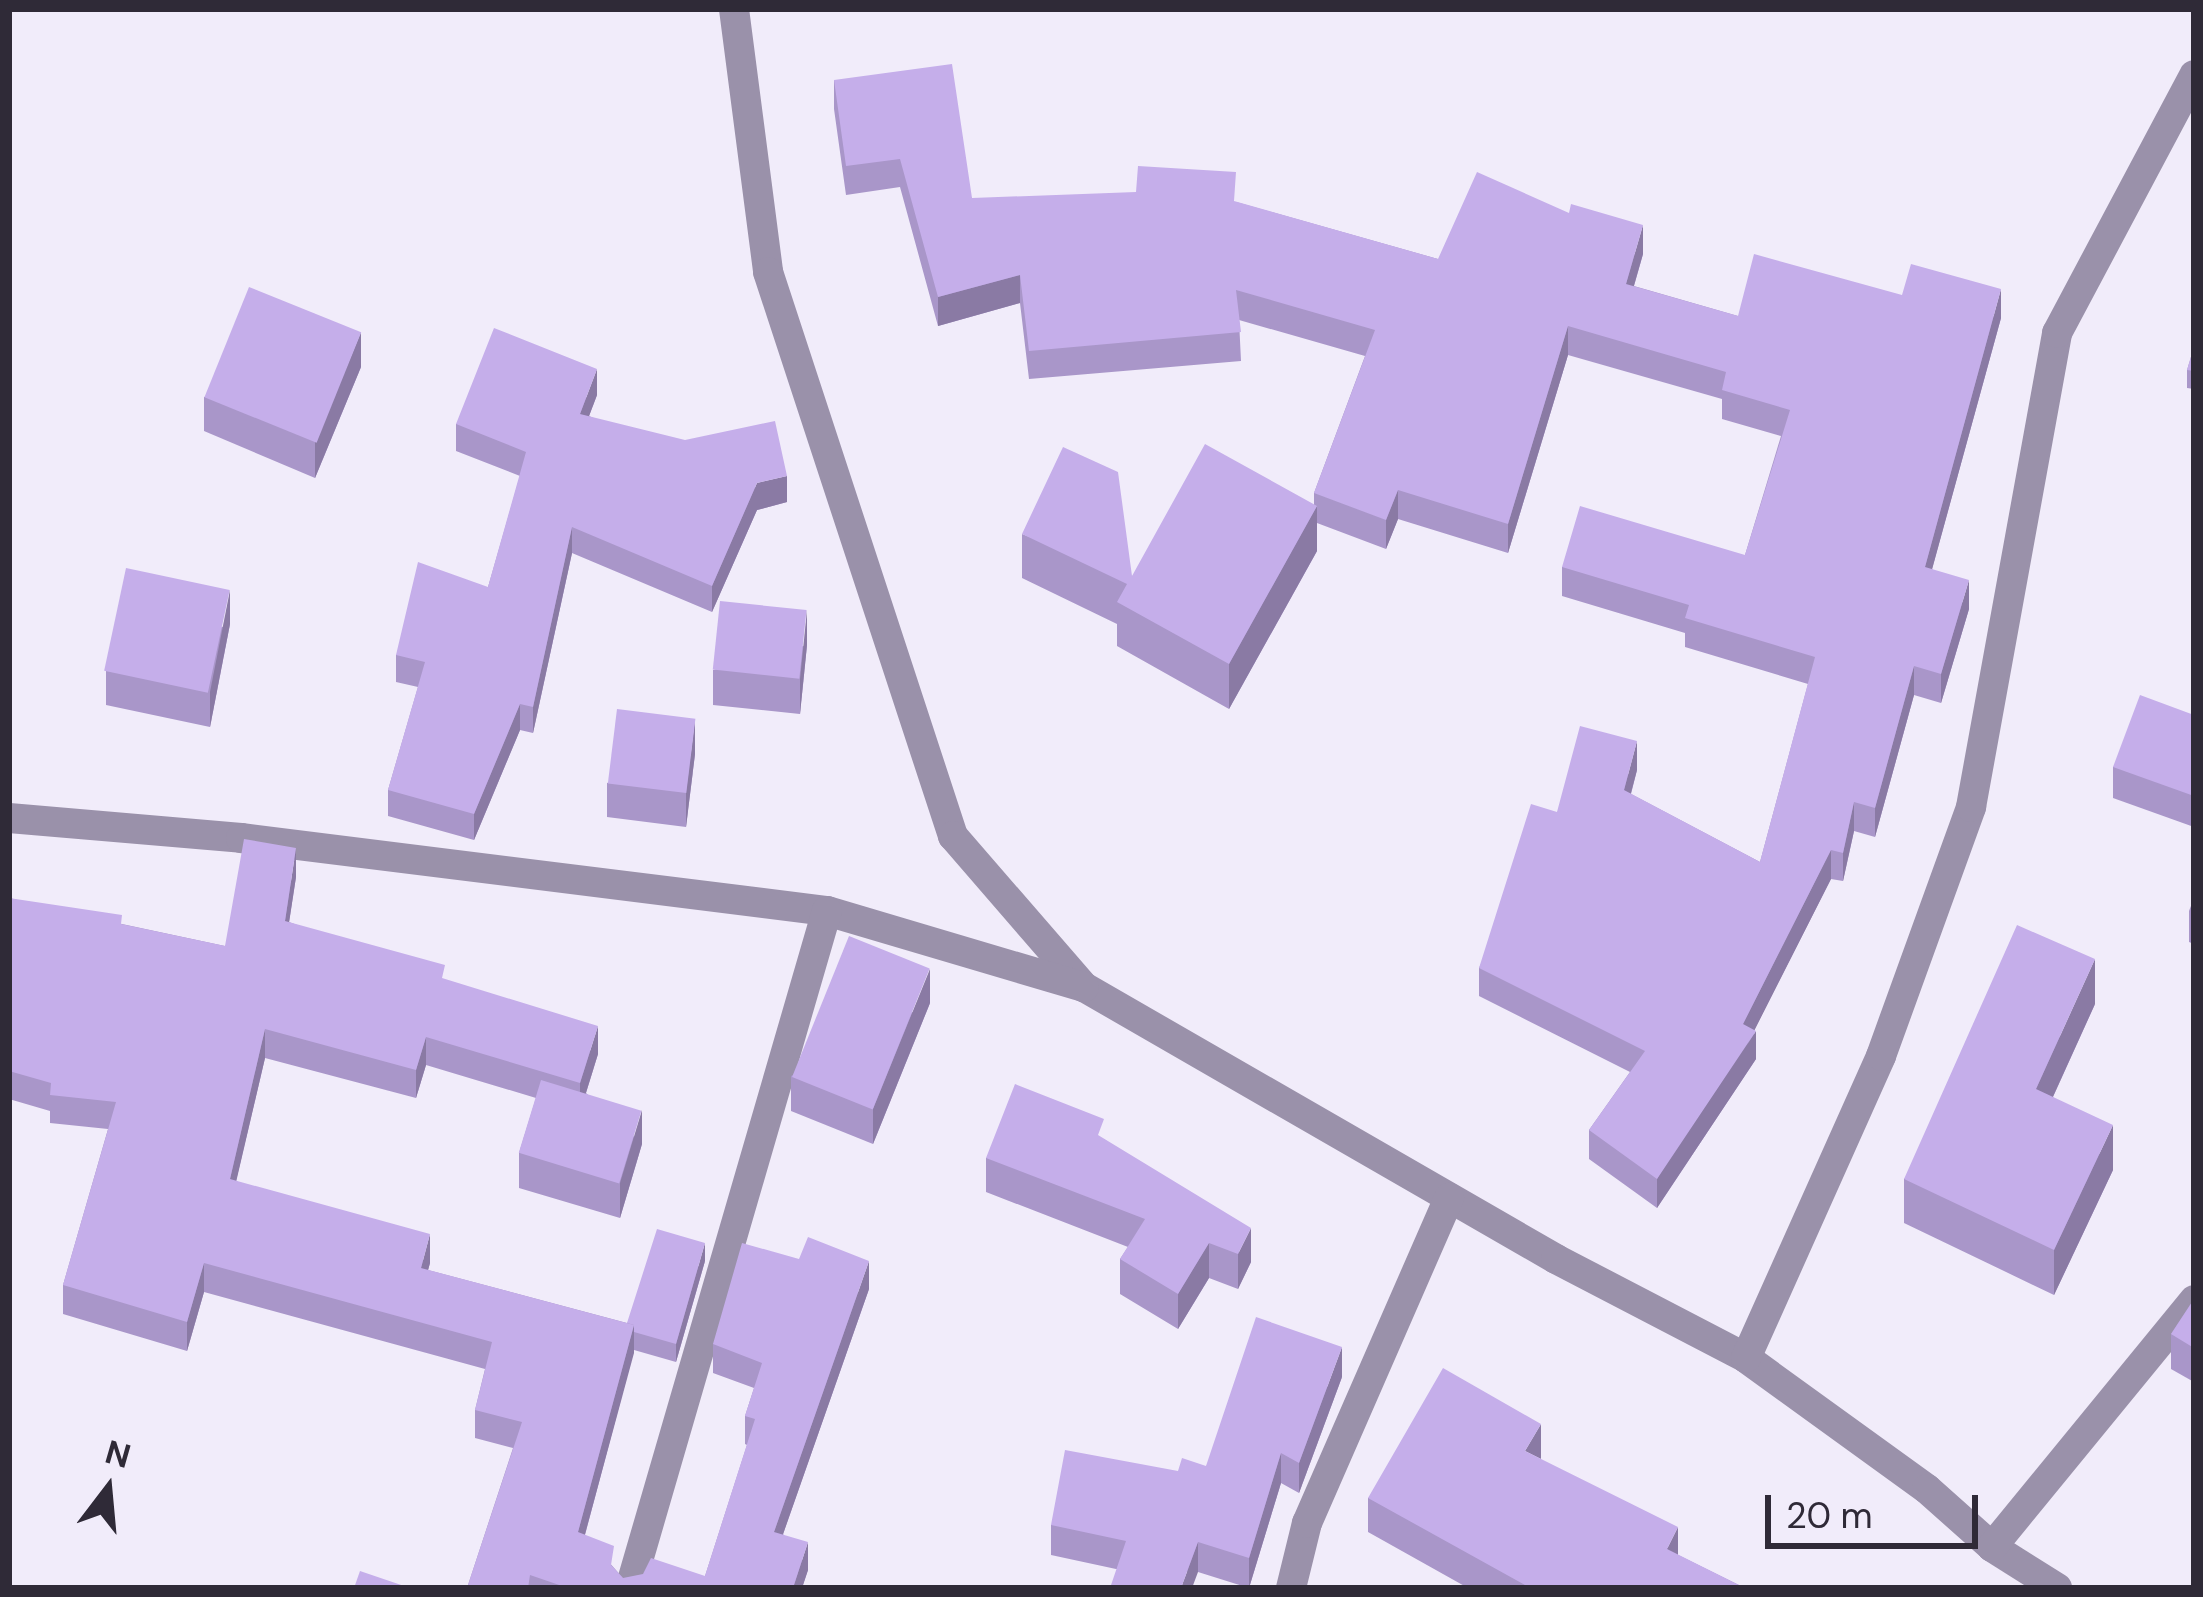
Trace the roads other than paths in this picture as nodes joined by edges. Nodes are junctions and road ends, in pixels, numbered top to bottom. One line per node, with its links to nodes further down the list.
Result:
1 (734, 9): 5 (street)
2 (2194, 75): 8 (street)
3 (9, 818): 4 (street)
4 (827, 911): 5 (street); 10 (street)
5 (1084, 987): 6 (street)
6 (1449, 1198): 8 (street); 11 (street)
7 (2194, 1300): 9 (street)
8 (1746, 1358): 9 (street)
9 (1991, 1547): 12 (street)
10 (630, 1588)
11 (1291, 1588)
12 (2057, 1588)

